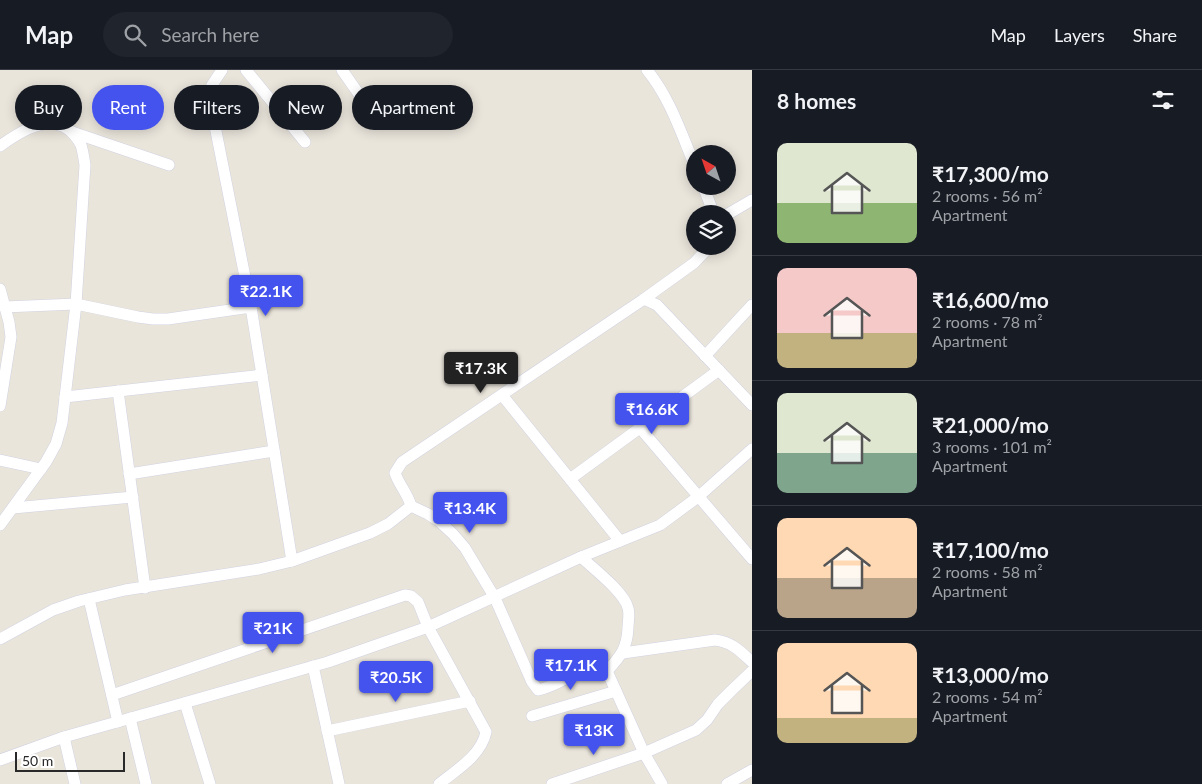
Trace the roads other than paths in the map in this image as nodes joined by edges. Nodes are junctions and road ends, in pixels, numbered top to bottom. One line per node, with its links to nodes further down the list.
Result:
1 (222, 70): 19 (street)
2 (246, 70): 7 (street)
3 (342, 70): 5 (street)
4 (647, 70): 8 (street)
5 (353, 85)
6 (72, 132): 9 (street); 10 (street); 16 (street)
7 (305, 142)
8 (686, 145)
9 (0, 146)
10 (169, 165)
11 (752, 200): 12 (street)
12 (736, 209)
13 (701, 255): 15 (street)
14 (0, 289): 18 (street)
15 (644, 299): 20 (street); 25 (street)
16 (76, 304): 18 (street); 19 (street); 26 (street)
17 (752, 305): 20 (street)
18 (4, 307): 21 (street)
19 (252, 307): 23 (street)
20 (705, 356): 22 (street)
21 (3, 370): 28 (street)
22 (719, 370): 27 (street); 29 (street)
23 (262, 375): 24 (street); 31 (street)
24 (118, 391): 26 (street); 34 (street)
25 (502, 396): 35 (street); 38 (street)
26 (65, 397): 33 (street)
27 (752, 405)
28 (0, 406)
29 (640, 428): 35 (street); 37 (street)
30 (752, 449): 37 (street)
31 (274, 451): 34 (street); 44 (street)
32 (0, 460): 33 (street)
33 (41, 469): 39 (street)
34 (130, 474): 36 (street)
35 (570, 479): 41 (street)
36 (133, 496): 39 (street); 45 (street)
37 (698, 498): 41 (street); 43 (street)
38 (411, 506): 44 (street); 47 (street)
39 (13, 508): 40 (street)
40 (0, 525)
41 (620, 541): 42 (street)
42 (581, 558): 47 (street); 50 (street)
43 (752, 559)
44 (292, 560): 45 (street)
45 (145, 588): 46 (street)
46 (89, 598): 49 (street); 56 (street)
47 (495, 598): 48 (street); 53 (street)
48 (428, 627): 52 (street); 56 (street); 57 (street)
49 (0, 639)
50 (622, 653): 51 (street); 53 (street)
51 (752, 662)
52 (313, 666): 58 (street); 62 (street)
53 (607, 671): 55 (street)
54 (752, 671): 64 (street)
55 (616, 692): 59 (street); 64 (street)
56 (112, 695): 61 (street)
57 (470, 701): 62 (street); 71 (street)
58 (185, 703): 60 (street); 69 (street)
59 (532, 716)
60 (130, 718): 61 (street); 68 (street)
61 (118, 722): 63 (street)
62 (327, 731): 70 (street)
63 (64, 737): 65 (street); 67 (street)
64 (644, 753): 72 (street); 73 (street)
65 (0, 760)
66 (752, 770): 74 (street)
67 (75, 784)
68 (146, 784)
69 (210, 784)
70 (339, 784)
71 (439, 784)
72 (552, 784)
73 (662, 784)
74 (727, 784)

